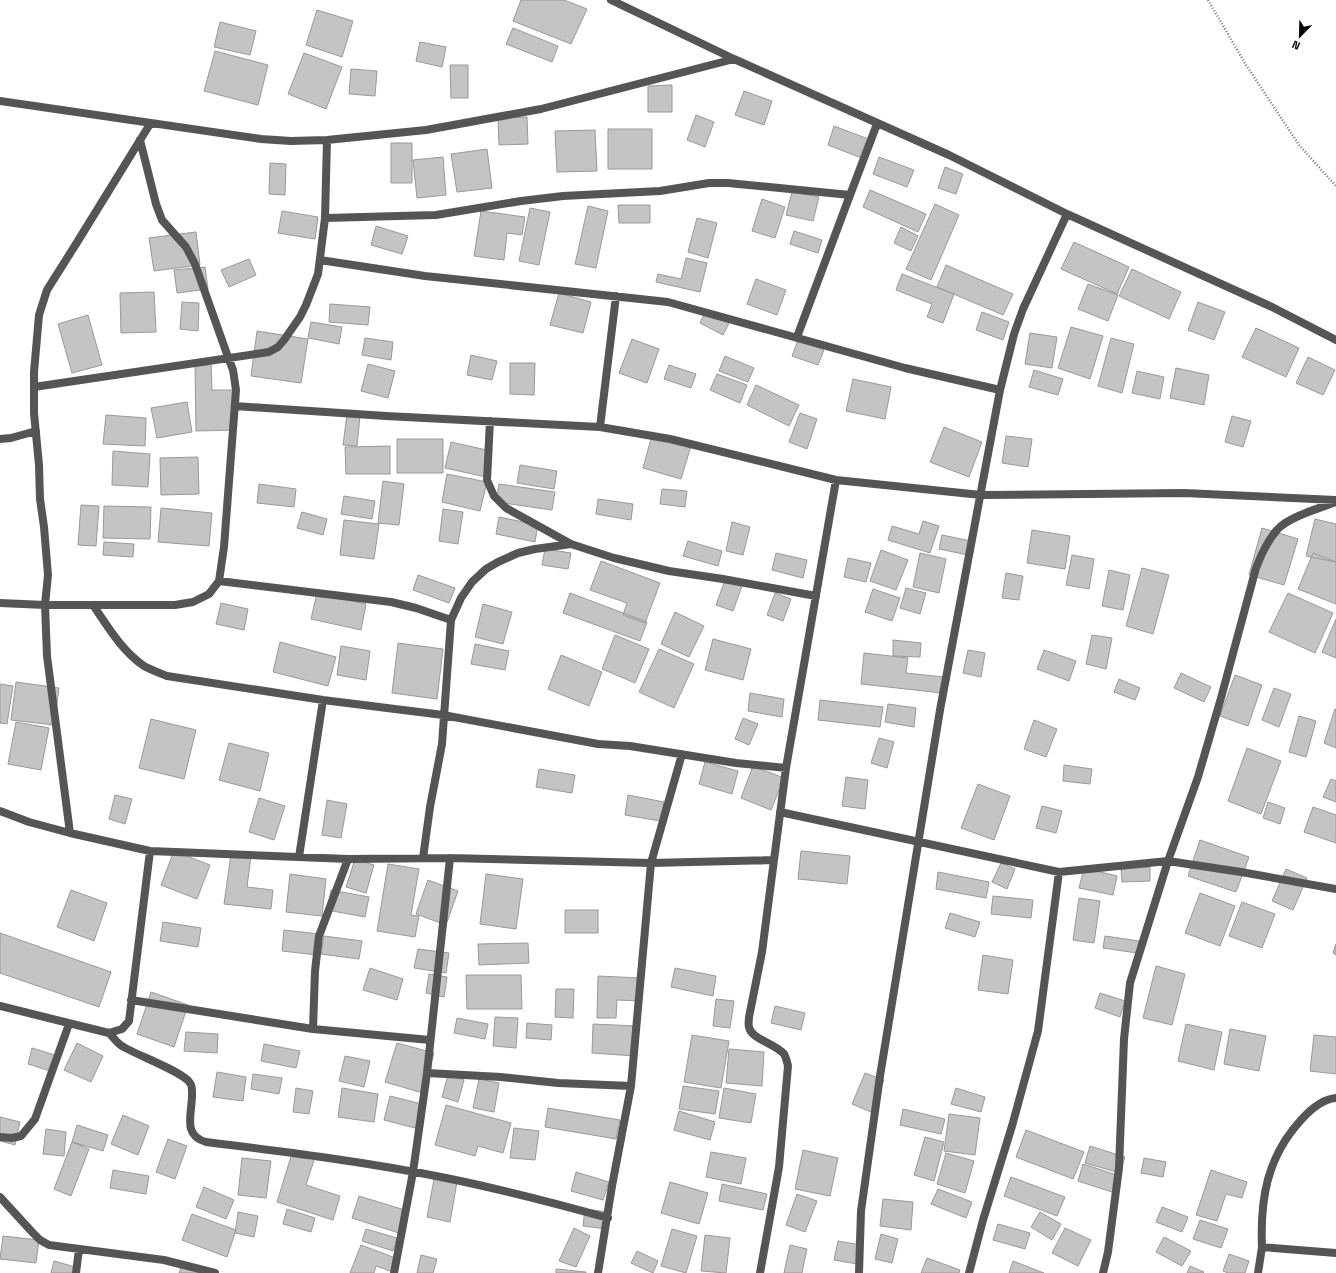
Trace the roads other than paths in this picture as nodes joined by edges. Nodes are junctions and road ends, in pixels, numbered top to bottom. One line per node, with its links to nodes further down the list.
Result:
1 (611, 0): 2 (street)
2 (734, 59): 5 (street); 7 (street)
3 (0, 101): 4 (street)
4 (150, 124): 6 (street); 7 (street)
5 (877, 124): 8 (street); 9 (street)
6 (140, 140): 15 (street); 16 (street)
7 (328, 140): 10 (street)
8 (850, 195): 10 (street); 13 (street)
9 (1067, 214): 14 (street); 17 (street)
10 (325, 218): 11 (street)
11 (320, 260): 12 (street); 15 (street)
12 (616, 296): 13 (street); 20 (street)
13 (797, 337): 17 (street)
14 (1336, 340)
15 (228, 357): 16 (street); 18 (street)
16 (34, 387): 21 (street)
17 (1000, 390): 24 (street)
18 (234, 406): 19 (street); 27 (street)
19 (490, 421): 20 (street); 26 (street)
20 (600, 427): 23 (street)
21 (36, 431): 22 (street); 30 (street)
22 (0, 439)
23 (836, 480): 24 (street); 28 (street)
24 (981, 495): 25 (street); 40 (street)
25 (1336, 501): 47 (street)
26 (571, 544): 28 (street); 32 (street)
27 (219, 581): 31 (street); 32 (street)
28 (816, 596): 36 (street)
29 (0, 603): 30 (street)
30 (45, 605): 31 (street); 39 (street)
31 (93, 605): 33 (street)
32 (451, 620): 34 (street)
33 (323, 700): 34 (street); 42 (street)
34 (444, 715): 35 (street); 43 (street)
35 (682, 754): 36 (street); 48 (street)
36 (786, 768): 38 (street)
37 (0, 811): 39 (street)
38 (780, 812): 40 (street); 46 (street)
39 (70, 833): 41 (street)
40 (918, 842): 49 (street); 72 (street)
41 (150, 851): 42 (street); 51 (street)
42 (300, 857): 45 (street)
43 (423, 858): 44 (street); 45 (street)
44 (450, 858): 48 (street); 56 (street)
45 (348, 859): 54 (street)
46 (774, 860): 48 (street); 71 (street)
47 (1168, 861): 49 (street); 50 (street); 74 (street)
48 (651, 863): 58 (street)
49 (1059, 872): 73 (street)
50 (1336, 889)
51 (132, 1000): 54 (street); 55 (street)
52 (0, 1006): 53 (street)
53 (69, 1024): 55 (street); 60 (street)
54 (313, 1029): 56 (street)
55 (109, 1033): 61 (street)
56 (430, 1040): 57 (street)
57 (427, 1073): 58 (street); 61 (street)
58 (631, 1086): 63 (street)
59 (1336, 1098): 64 (street)
60 (0, 1137)
61 (414, 1172): 63 (street); 69 (street)
62 (0, 1197): 65 (street)
63 (608, 1218): 70 (street)
64 (1262, 1247): 66 (street); 75 (street)
65 (79, 1249): 67 (street); 68 (street)
66 (1336, 1253)
67 (76, 1273)
68 (215, 1273)
69 (394, 1273)
70 (598, 1273)
71 (760, 1273)
72 (859, 1273)
73 (969, 1273)
74 (1103, 1273)
75 (1258, 1273)

